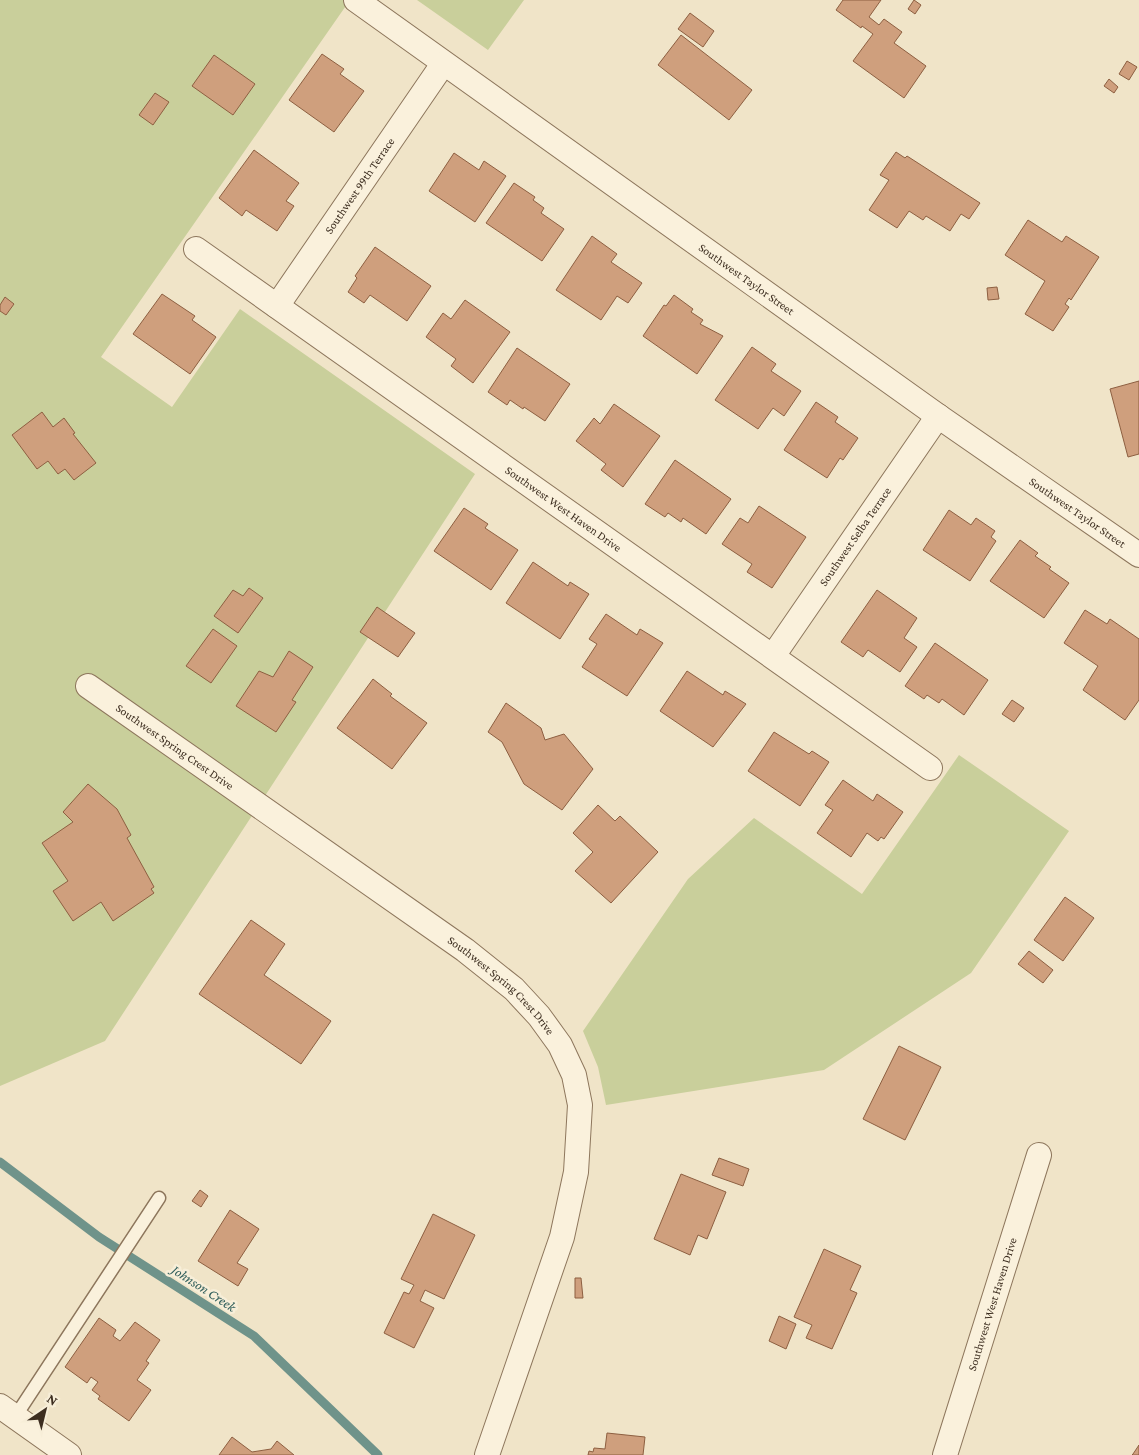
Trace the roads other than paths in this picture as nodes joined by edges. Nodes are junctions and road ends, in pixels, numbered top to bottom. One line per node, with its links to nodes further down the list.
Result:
1 (356, 0): 2 (street, Southwest Taylor Street)
2 (443, 64): 4 (street, Southwest 99th Terrace); 5 (street, Southwest Taylor Street)
3 (196, 249): 4 (street, Southwest West Haven Drive)
4 (277, 306): 7 (street, Southwest West Haven Drive)
5 (938, 416): 6 (street, Southwest Taylor Street); 7 (street, Southwest Selba Terrace)
6 (1139, 555)
7 (772, 656): 9 (street, Southwest West Haven Drive)
8 (88, 686): 14 (street, Southwest Spring Crest Drive)
9 (930, 768)
10 (1039, 1155): 15 (street, Southwest West Haven Drive)
11 (160, 1198): 12 (lane)
12 (7, 1412): 13 (street)
13 (69, 1455)
14 (487, 1455)
15 (945, 1455)

